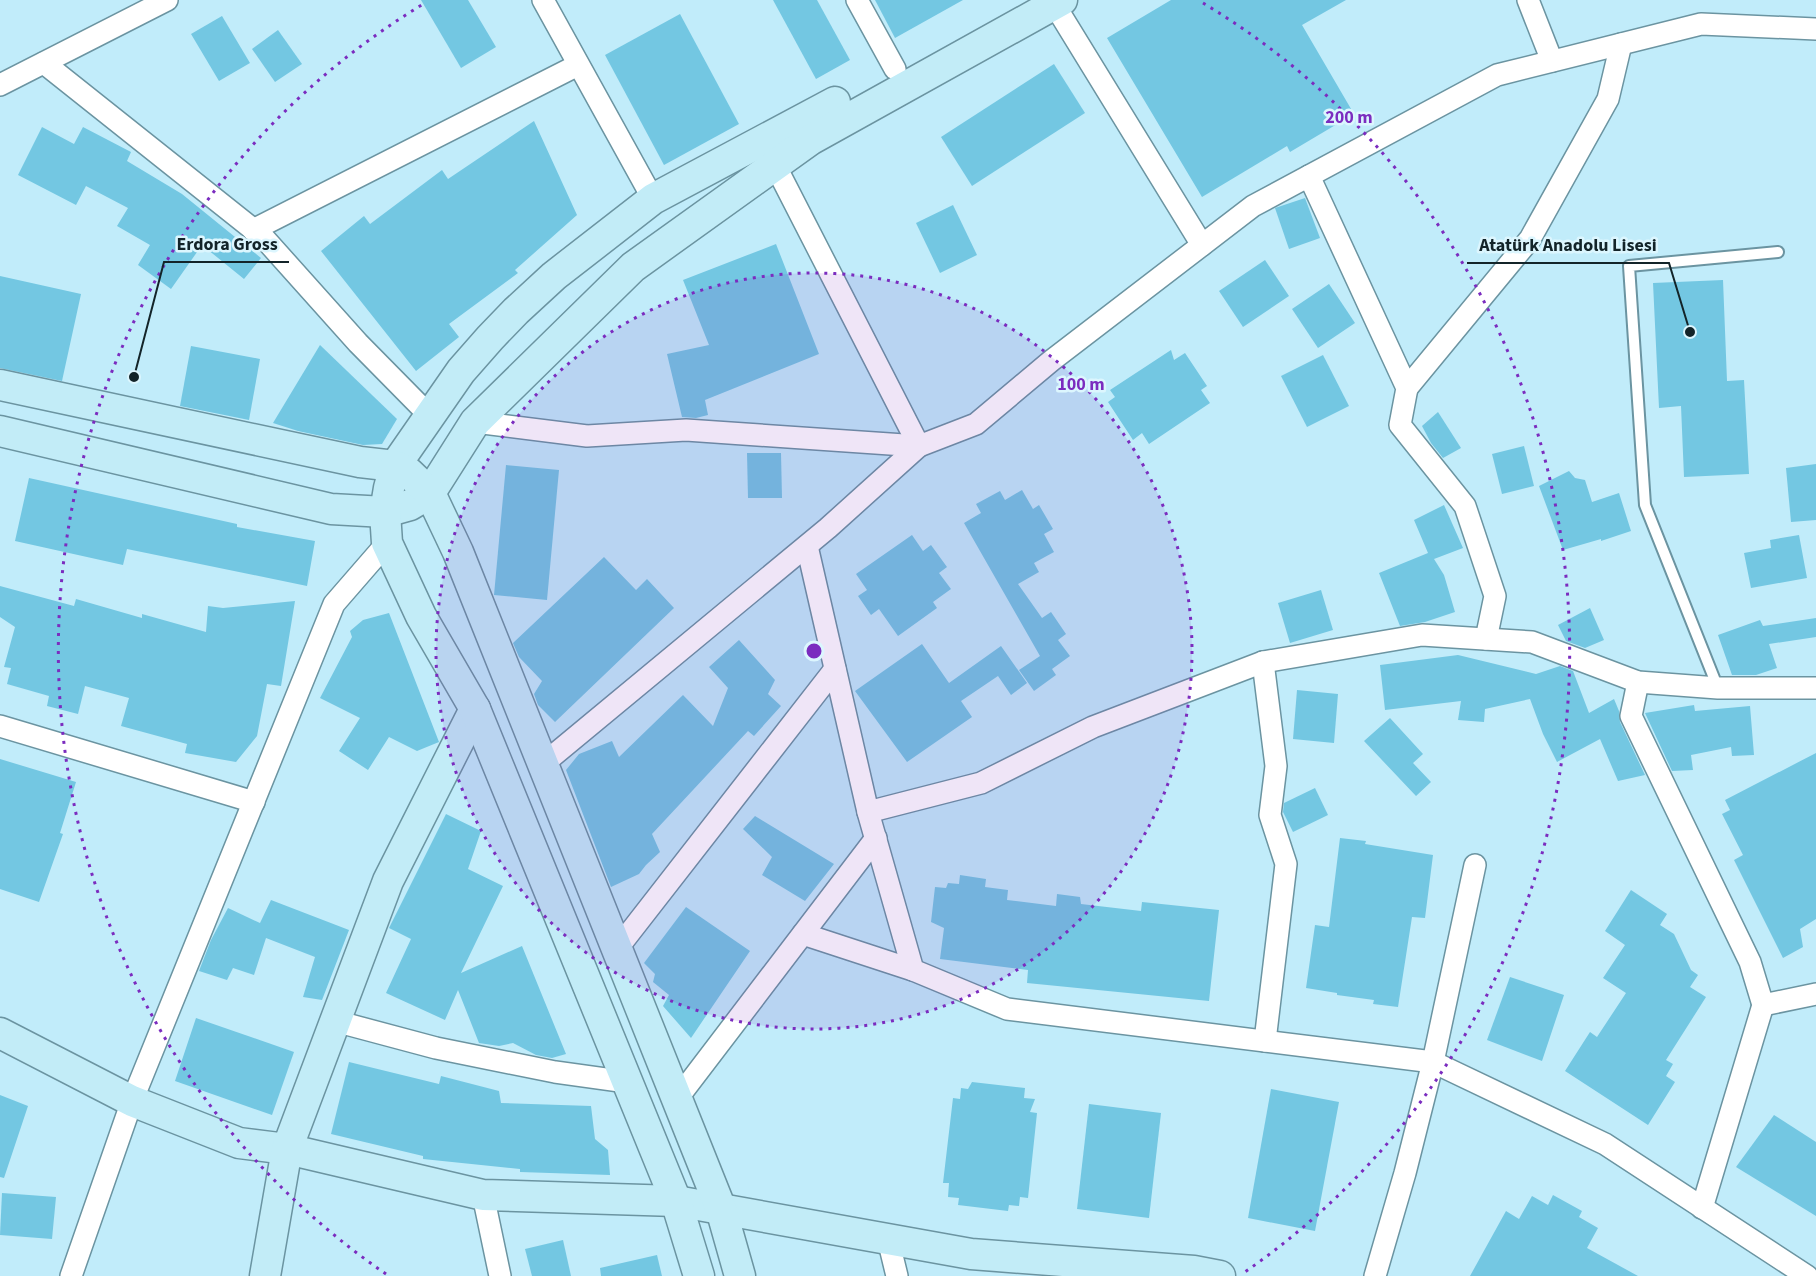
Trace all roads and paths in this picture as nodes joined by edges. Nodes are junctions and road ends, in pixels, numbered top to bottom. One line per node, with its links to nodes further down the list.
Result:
1 (167, 0): 10 (street)
2 (543, 0): 11 (street)
3 (857, 0): 12 (street)
4 (1019, 0): 12 (main road)
5 (1528, 0): 9 (street)
6 (1058, 2): 14 (main road); 18 (street)
7 (1816, 29): 8 (street)
8 (1621, 44): 9 (street); 21 (street)
9 (1552, 61): 15 (street)
10 (44, 63): 13 (street); 17 (street)
11 (578, 65): 16 (street); 17 (street)
12 (895, 69): 16 (main road)
13 (0, 85)
14 (775, 165): 23 (main road); 25 (street)
15 (1309, 176): 18 (street); 21 (street)
16 (653, 199): 22 (main road)
17 (253, 230): 22 (street)
18 (1202, 245): 25 (street)
19 (1778, 252): 35 (lane)
20 (0, 386): 26 (main road)
21 (1407, 388): 31 (street)
22 (429, 415): 26 (main road)
23 (475, 422): 25 (street); 27 (main road)
24 (2, 437): 28 (main road)
25 (920, 446): 30 (street)
26 (395, 466): 27 (main road); 28 (main road)
27 (430, 493): 28 (main road); 39 (main road)
28 (385, 512): 29 (main road)
29 (387, 543): 37 (main road); 40 (street)
30 (807, 546): 33 (street); 39 (street)
31 (1486, 639): 32 (street); 34 (street)
32 (1263, 662): 41 (street); 51 (street)
33 (835, 669): 41 (street); 45 (street)
34 (1638, 682): 35 (street); 48 (street)
35 (1718, 688): 36 (street)
36 (1816, 688)
37 (475, 709): 49 (main road); 53 (main road)
38 (0, 726): 40 (street)
39 (543, 764): 45 (main road)
40 (254, 802): 55 (street)
41 (868, 812): 42 (street)
42 (876, 838): 44 (street); 46 (street)
43 (1475, 865): 52 (street)
44 (803, 934): 46 (street); 54 (street)
45 (617, 949): 54 (main road)
46 (913, 970): 51 (street)
47 (1816, 994): 48 (street)
48 (1763, 1005): 59 (street)
49 (335, 1021): 53 (street); 56 (main road)
50 (0, 1033): 55 (main road)
51 (1265, 1041): 52 (street)
52 (1433, 1062): 59 (street); 69 (street)
53 (627, 1082): 58 (main road)
54 (677, 1099): 60 (main road)
55 (132, 1101): 56 (main road); 63 (street)
56 (287, 1149): 57 (main road); 64 (main road)
57 (483, 1195): 58 (main road); 65 (street)
58 (676, 1201): 60 (main road); 66 (main road)
59 (1702, 1208): 70 (street)
60 (721, 1209): 61 (main road); 67 (main road)
61 (888, 1239): 62 (main road); 68 (street)
62 (1203, 1274)
63 (71, 1276)
64 (265, 1276)
65 (500, 1276)
66 (699, 1276)
67 (740, 1276)
68 (897, 1276)
69 (1375, 1276)
70 (1807, 1276)

